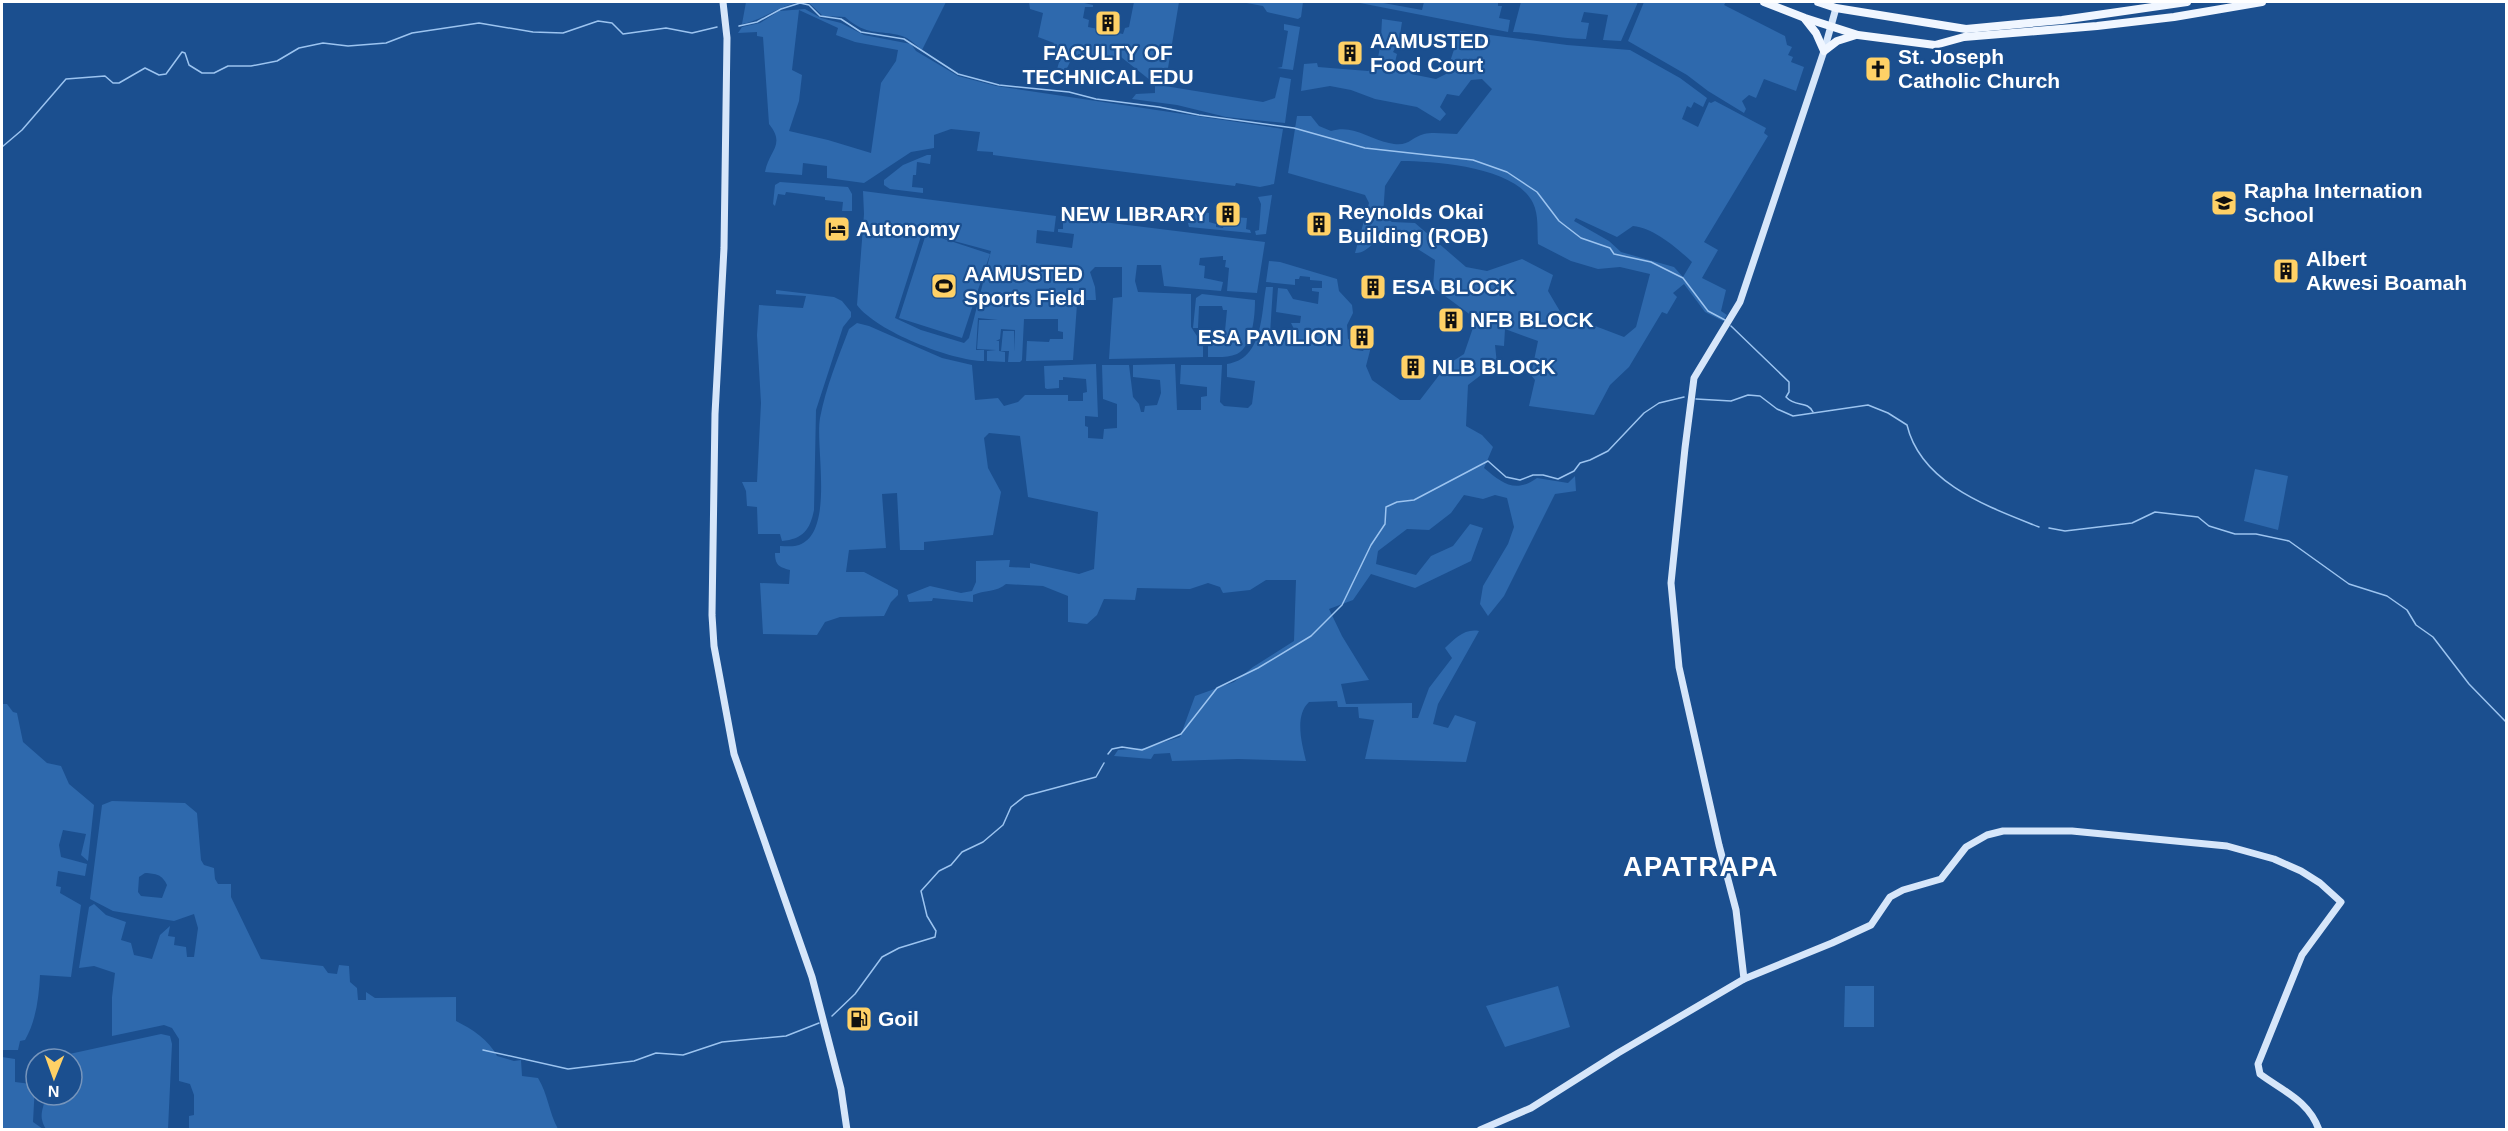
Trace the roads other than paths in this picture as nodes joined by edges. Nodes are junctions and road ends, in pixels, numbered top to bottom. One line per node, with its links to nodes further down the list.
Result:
1 (723, 2): 12 (street)
2 (1764, 2): 7 (main road)
3 (1818, 2): 6 (main road)
4 (2187, 2): 6 (main road)
5 (2262, 2): 9 (main road)
6 (1836, 8): 8 (street)
7 (1805, 18): 8 (main road); 10 (main road)
8 (1830, 27): 9 (main road); 10 (street)
9 (1858, 35): 10 (main road)
10 (1824, 51): 11 (street)
11 (1744, 979): 13 (street); 14 (street)
12 (847, 1130)
13 (1480, 1130)
14 (2319, 1130)

